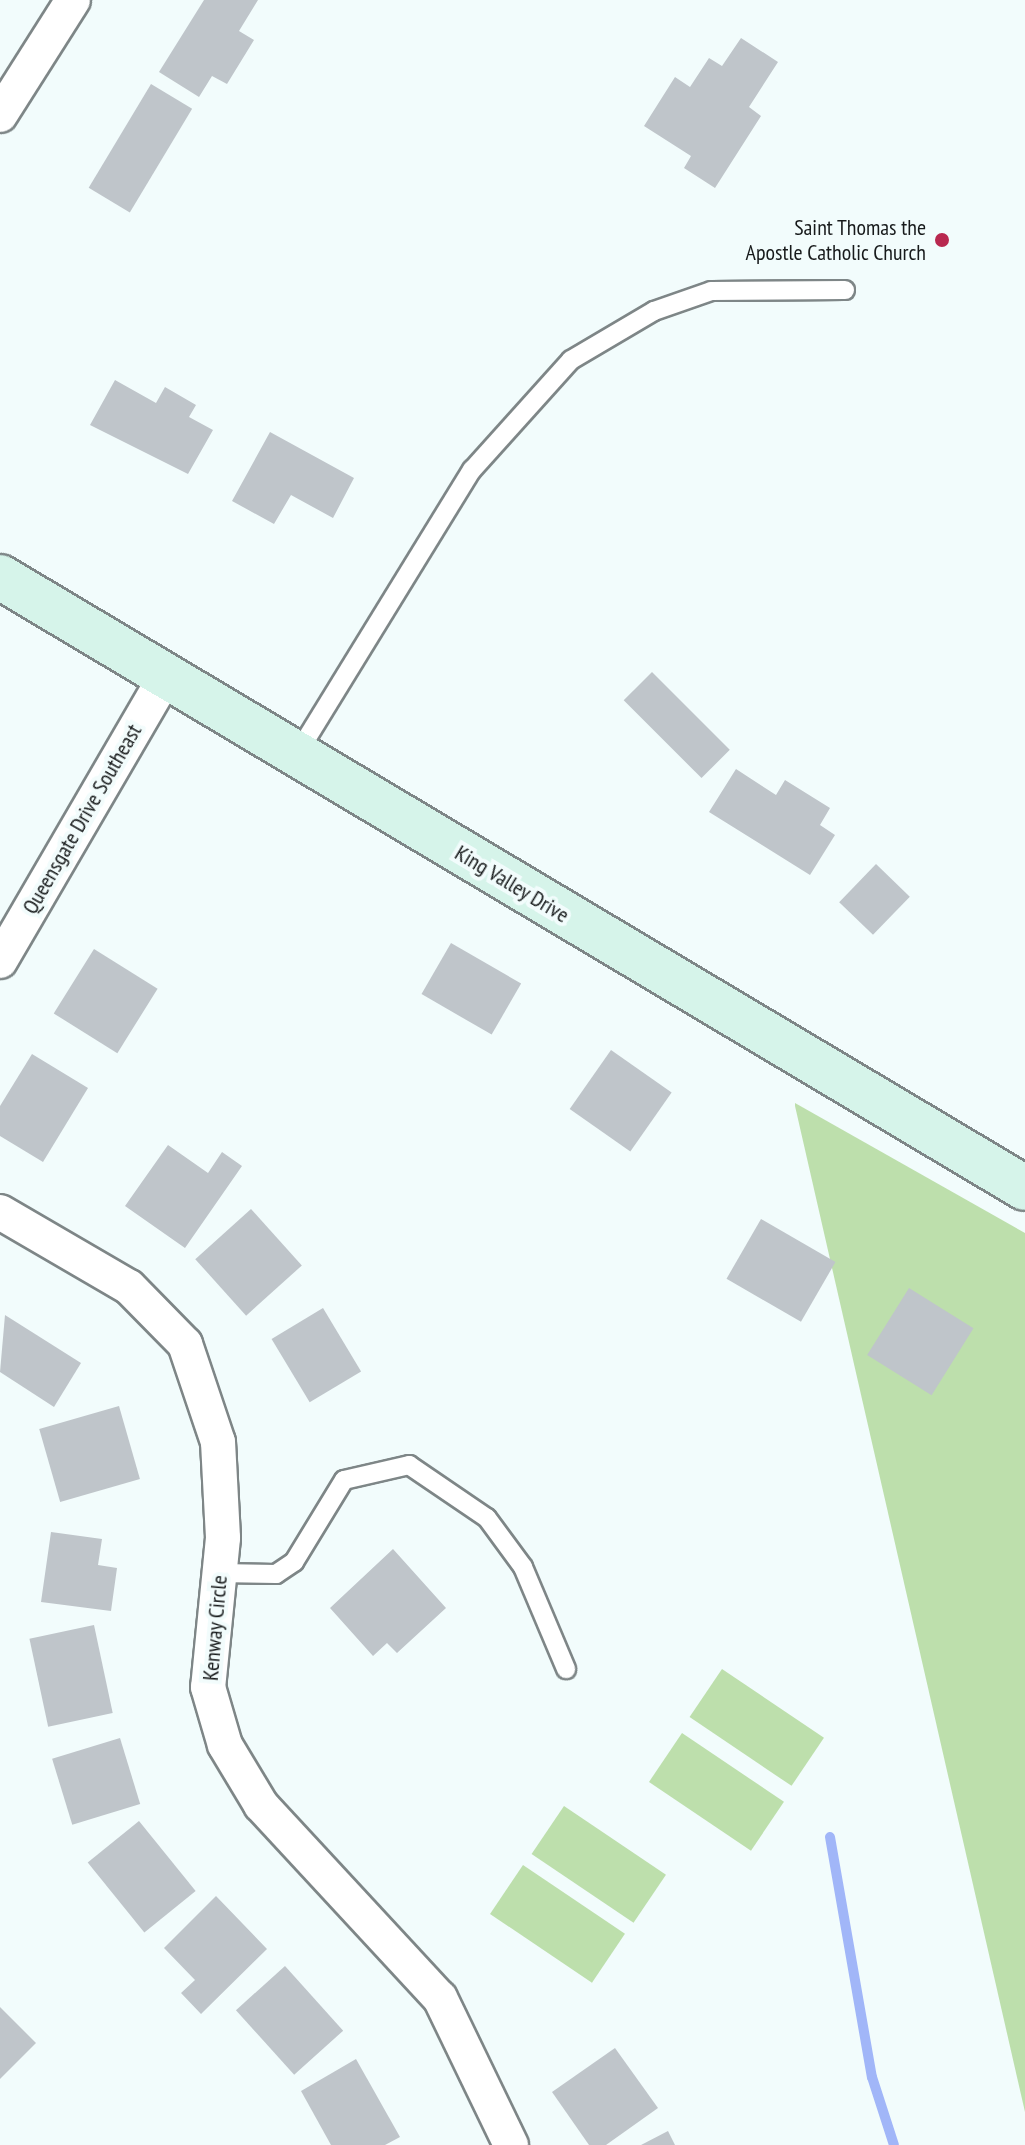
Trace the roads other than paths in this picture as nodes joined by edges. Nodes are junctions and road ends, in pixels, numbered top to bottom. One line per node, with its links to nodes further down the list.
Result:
1 (73, 0): 2 (street)
2 (0, 115)
3 (845, 290): 6 (lane)
4 (0, 577): 5 (street, King Valley Drive)
5 (165, 677): 6 (street, King Valley Drive); 7 (street, Queensgate Drive Southeast)
6 (296, 756): 8 (street, King Valley Drive)
7 (0, 961)
8 (1025, 1188)
9 (0, 1212): 10 (street, Kenway Circle)
10 (219, 1573): 11 (lane); 12 (street, Kenway Circle)
11 (566, 1669)
12 (511, 2145)

